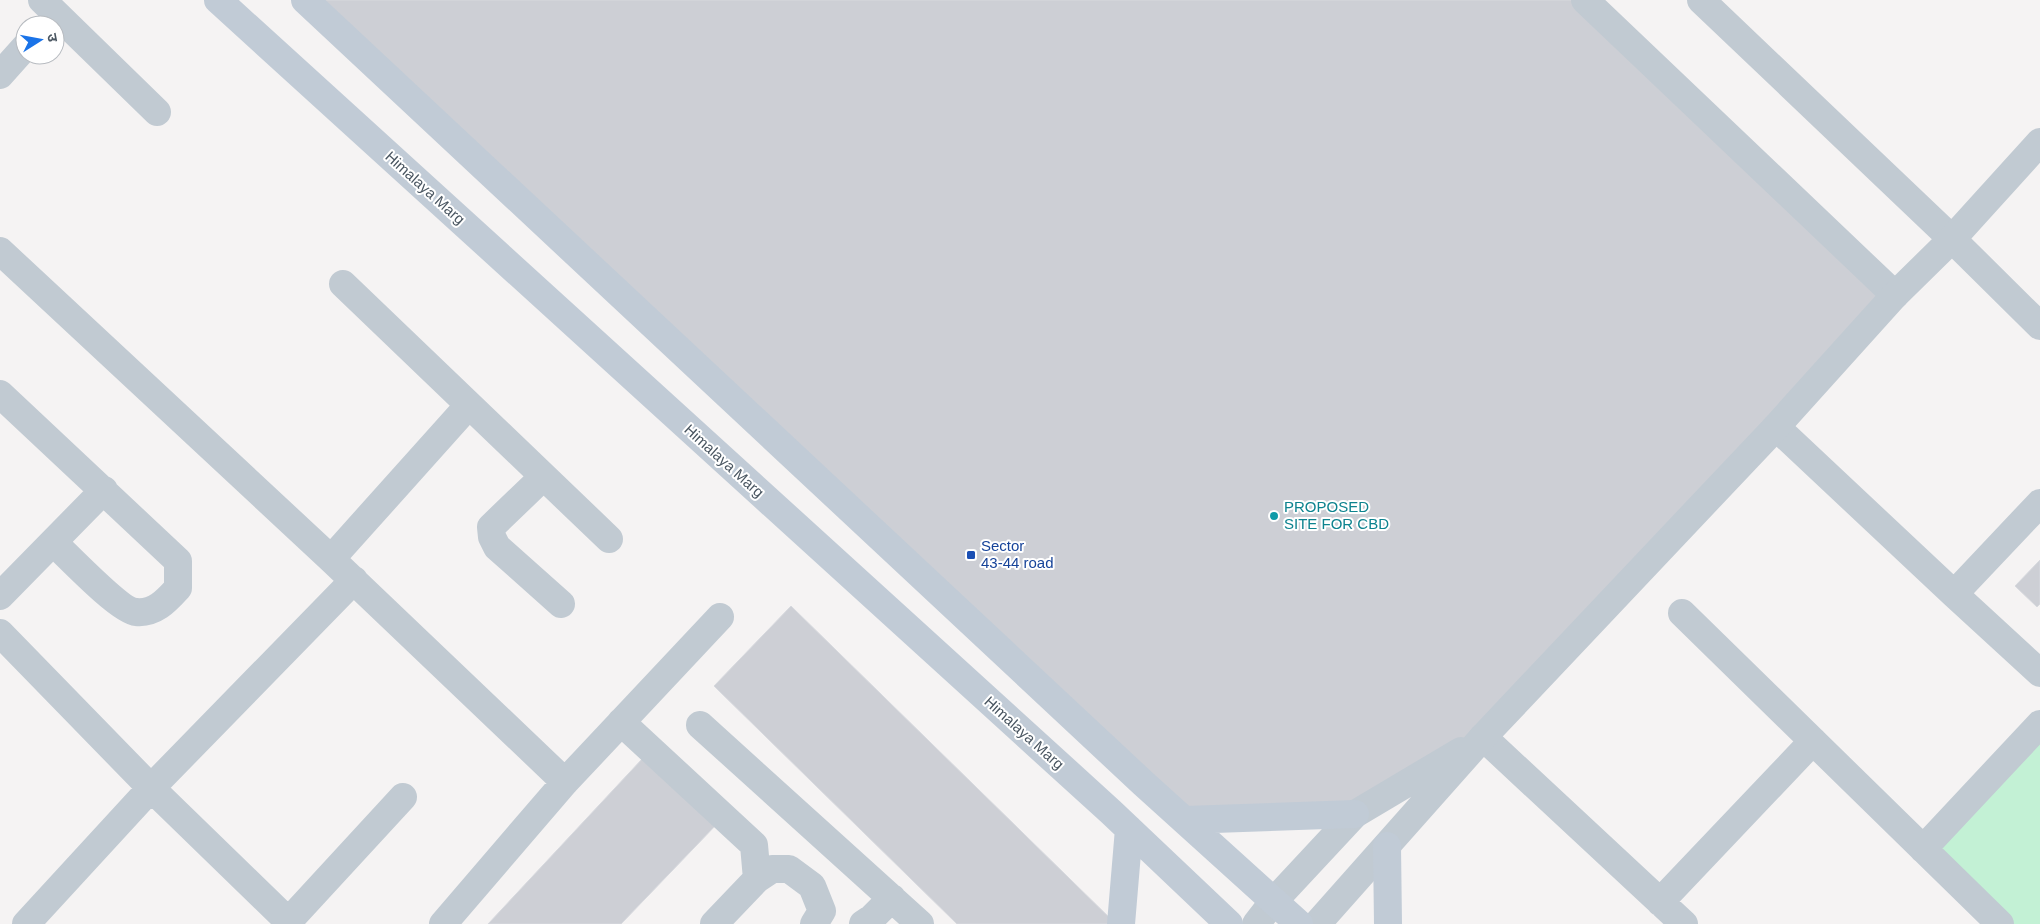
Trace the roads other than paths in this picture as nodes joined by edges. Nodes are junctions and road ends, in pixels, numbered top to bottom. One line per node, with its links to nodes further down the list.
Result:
1 (218, 0): 42 (main road, Himalaya Marg)
2 (305, 0): 41 (main road)
3 (1585, 0): 13 (street)
4 (1701, 0): 10 (street)
5 (47, 13): 8 (street)
6 (15, 58): 7 (street)
7 (0, 75)
8 (157, 112)
9 (2040, 142): 10 (street)
10 (1952, 238): 13 (street); 14 (street)
11 (0, 251): 23 (street)
12 (343, 284): 16 (street)
13 (1895, 295): 17 (street)
14 (2040, 326)
15 (0, 394): 19 (street)
16 (469, 405): 18 (street); 23 (street)
17 (1776, 426): 25 (street); 35 (street)
18 (543, 478): 21 (street); 27 (street)
19 (104, 490): 22 (street); 22 (street)
20 (2040, 504): 25 (street)
21 (609, 539)
22 (54, 543): 26 (street)
23 (331, 559): 24 (street)
24 (354, 580): 37 (street); 38 (street)
25 (1954, 594): 31 (street)
26 (0, 596)
27 (561, 604)
28 (1682, 612): 36 (street)
29 (720, 617): 32 (street)
30 (0, 633): 38 (street)
31 (2040, 673)
32 (621, 722): 37 (street); 45 (street)
33 (2040, 724): 44 (street)
34 (700, 725): 46 (street)
35 (1483, 737): 40 (street); 43 (street); 48 (street)
36 (1813, 741): 44 (street); 48 (street)
37 (564, 782): 52 (street)
38 (151, 788): 50 (street); 51 (street)
39 (403, 797): 50 (street)
40 (1355, 814): 41 (main road); 47 (street)
41 (1185, 820): 47 (main road)
42 (1129, 830): 57 (main road); 58 (main road, Himalaya Marg)
43 (1387, 846): 61 (street); 62 (main road)
44 (1923, 849): 64 (street)
45 (757, 879): 49 (street); 53 (street)
46 (892, 898): 55 (street); 56 (street)
47 (1273, 902): 59 (street); 60 (main road)
48 (1660, 902): 63 (street)
49 (818, 918): 54 (street)
50 (287, 923)
51 (26, 924)
52 (443, 924)
53 (714, 924)
54 (847, 924)
55 (863, 924)
56 (920, 924)
57 (1121, 924)
58 (1229, 924)
59 (1256, 924)
60 (1299, 924)
61 (1317, 924)
62 (1388, 924)
63 (1684, 924)
64 (2000, 924)

